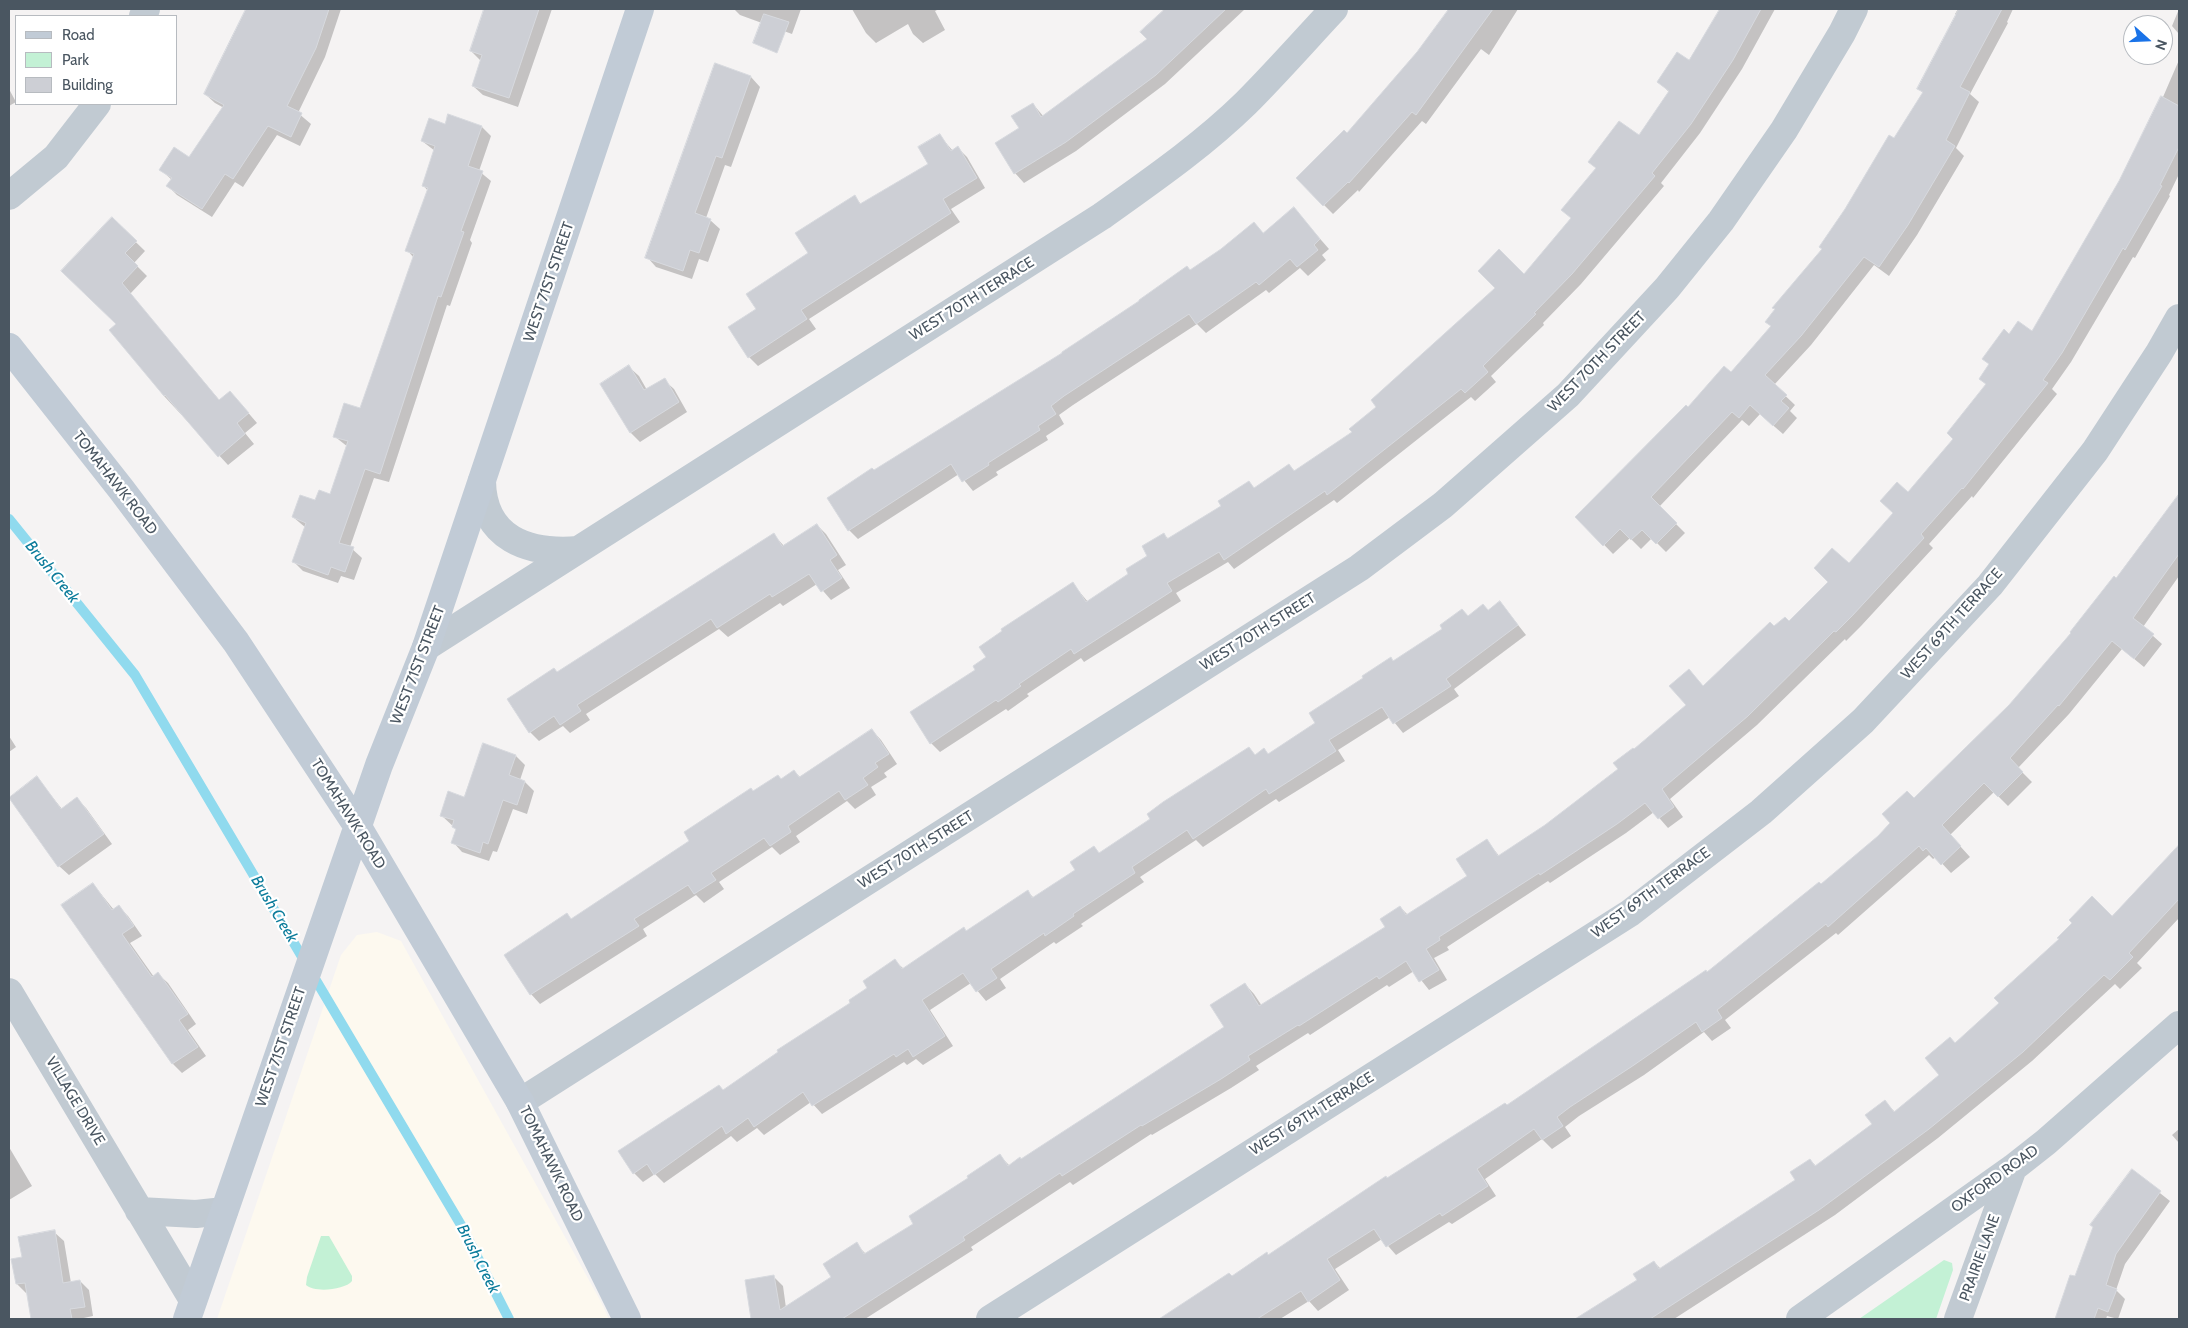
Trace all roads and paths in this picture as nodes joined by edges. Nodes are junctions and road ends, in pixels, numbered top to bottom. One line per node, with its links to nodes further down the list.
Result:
1 (640, 9): 8 (street, WEST 71ST STREET)
2 (1334, 9): 9 (street, WEST 70TH TERRACE)
3 (1854, 9): 14 (street, WEST 70TH STREET)
4 (96, 105): 5 (street)
5 (9, 196)
6 (2179, 318): 20 (street, WEST 69TH TERRACE)
7 (9, 347): 11 (street, TOMAHAWK ROAD)
8 (482, 481): 9 (street, WEST 70TH TERRACE); 10 (street, WEST 71ST STREET)
9 (578, 550): 10 (street, WEST 70TH TERRACE)
10 (426, 647): 11 (street, WEST 71ST STREET)
11 (358, 827): 14 (street, TOMAHAWK ROAD); 17 (street, WEST 71ST STREET)
12 (9, 992): 16 (street, VILLAGE DRIVE)
13 (2179, 1025): 15 (street, OXFORD ROAD)
14 (520, 1102): 19 (street, TOMAHAWK ROAD)
15 (2012, 1168): 21 (street, OXFORD ROAD); 22 (street, PRAIRIE LANE)
16 (139, 1211): 17 (street); 18 (street, VILLAGE DRIVE)
17 (224, 1211): 18 (street, WEST 71ST STREET)
18 (190, 1310)
19 (627, 1319)
20 (990, 1319)
21 (1800, 1319)
22 (1958, 1319)

